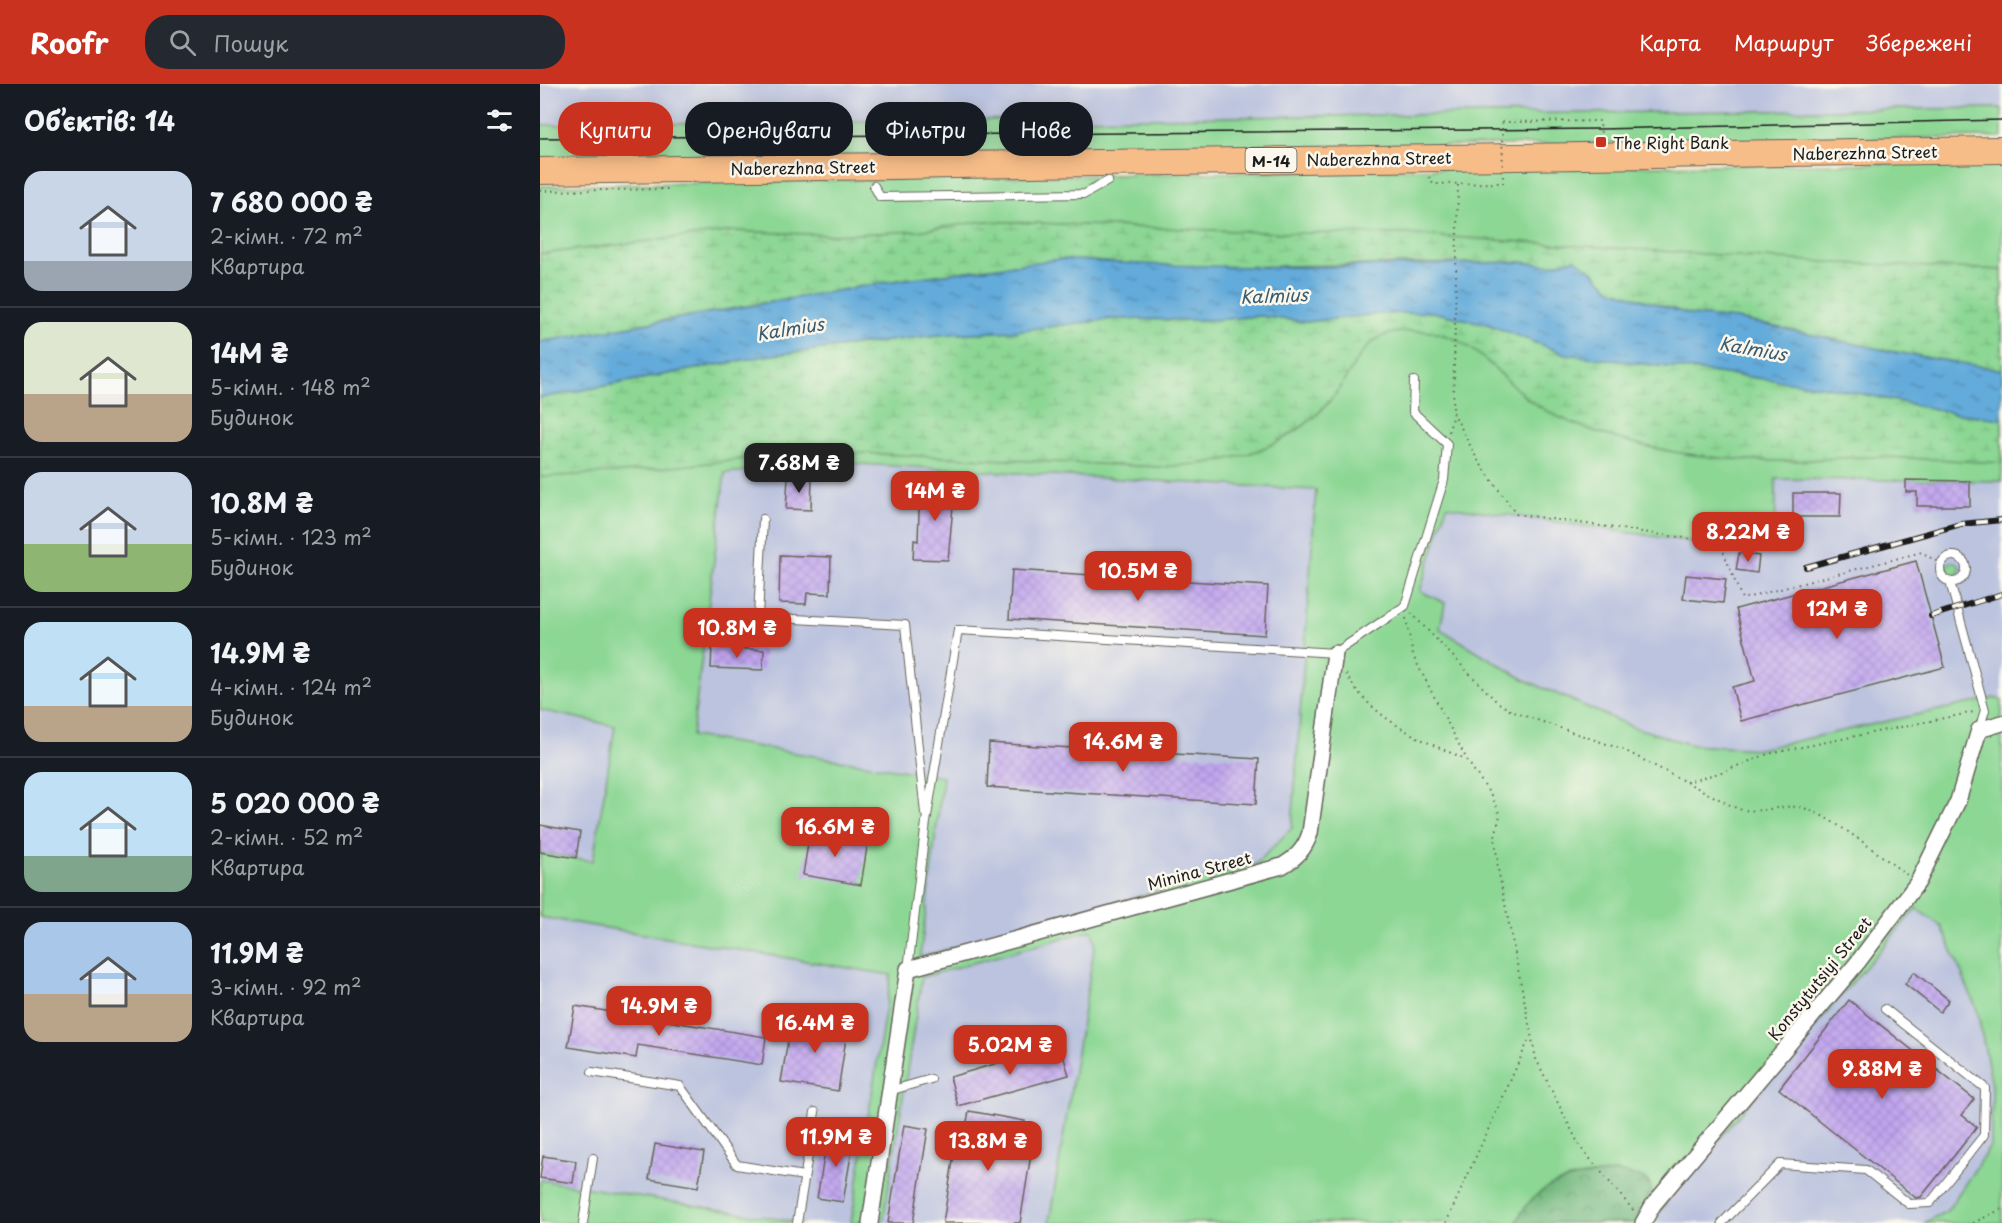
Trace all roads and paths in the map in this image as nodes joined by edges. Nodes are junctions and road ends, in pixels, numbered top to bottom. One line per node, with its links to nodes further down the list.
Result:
1 (1600, 142): 6 (path, bridge)
2 (2002, 150): 3 (highway, Naberezhna Street / М-14)
3 (540, 171)
4 (1430, 177): 6 (path)
5 (1108, 181): 7 (lane)
6 (1458, 184): 9 (path)
7 (874, 186)
8 (1414, 381): 10 (lane)
9 (1453, 412): 10 (path); 12 (path)
10 (1447, 444): 14 (lane)
11 (764, 519): 21 (lane)
12 (1940, 564): 13 (lane); 13 (lane)
13 (1950, 582): 16 (lane)
14 (1405, 606): 15 (lane); 19 (path); 20 (path)
15 (1335, 653): 19 (path); 21 (lane); 23 (street, Minina Street)
16 (1985, 710): 18 (lane); 20 (path)
17 (2002, 723): 18 (street)
18 (1979, 730): 22 (street, Konstytutsiyi Street)
19 (1467, 760): 25 (path)
20 (1686, 782): 22 (path)
21 (926, 822): 23 (lane)
22 (1918, 882): 33 (street, Konstytutsiyi Street)
23 (908, 969): 28 (street)
24 (1885, 1009): 38 (lane)
25 (1530, 1037): 33 (path); 37 (path)
26 (592, 1072): 31 (lane)
27 (931, 1079): 28 (lane)
28 (888, 1091): 36 (street)
29 (815, 1112): 31 (lane)
30 (593, 1158): 34 (lane)
31 (804, 1176): 35 (lane)
32 (2002, 1209): 39 (path)
33 (1644, 1220)
34 (583, 1223)
35 (797, 1223)
36 (870, 1223)
37 (1446, 1223)
38 (1722, 1223)
39 (1973, 1223)

